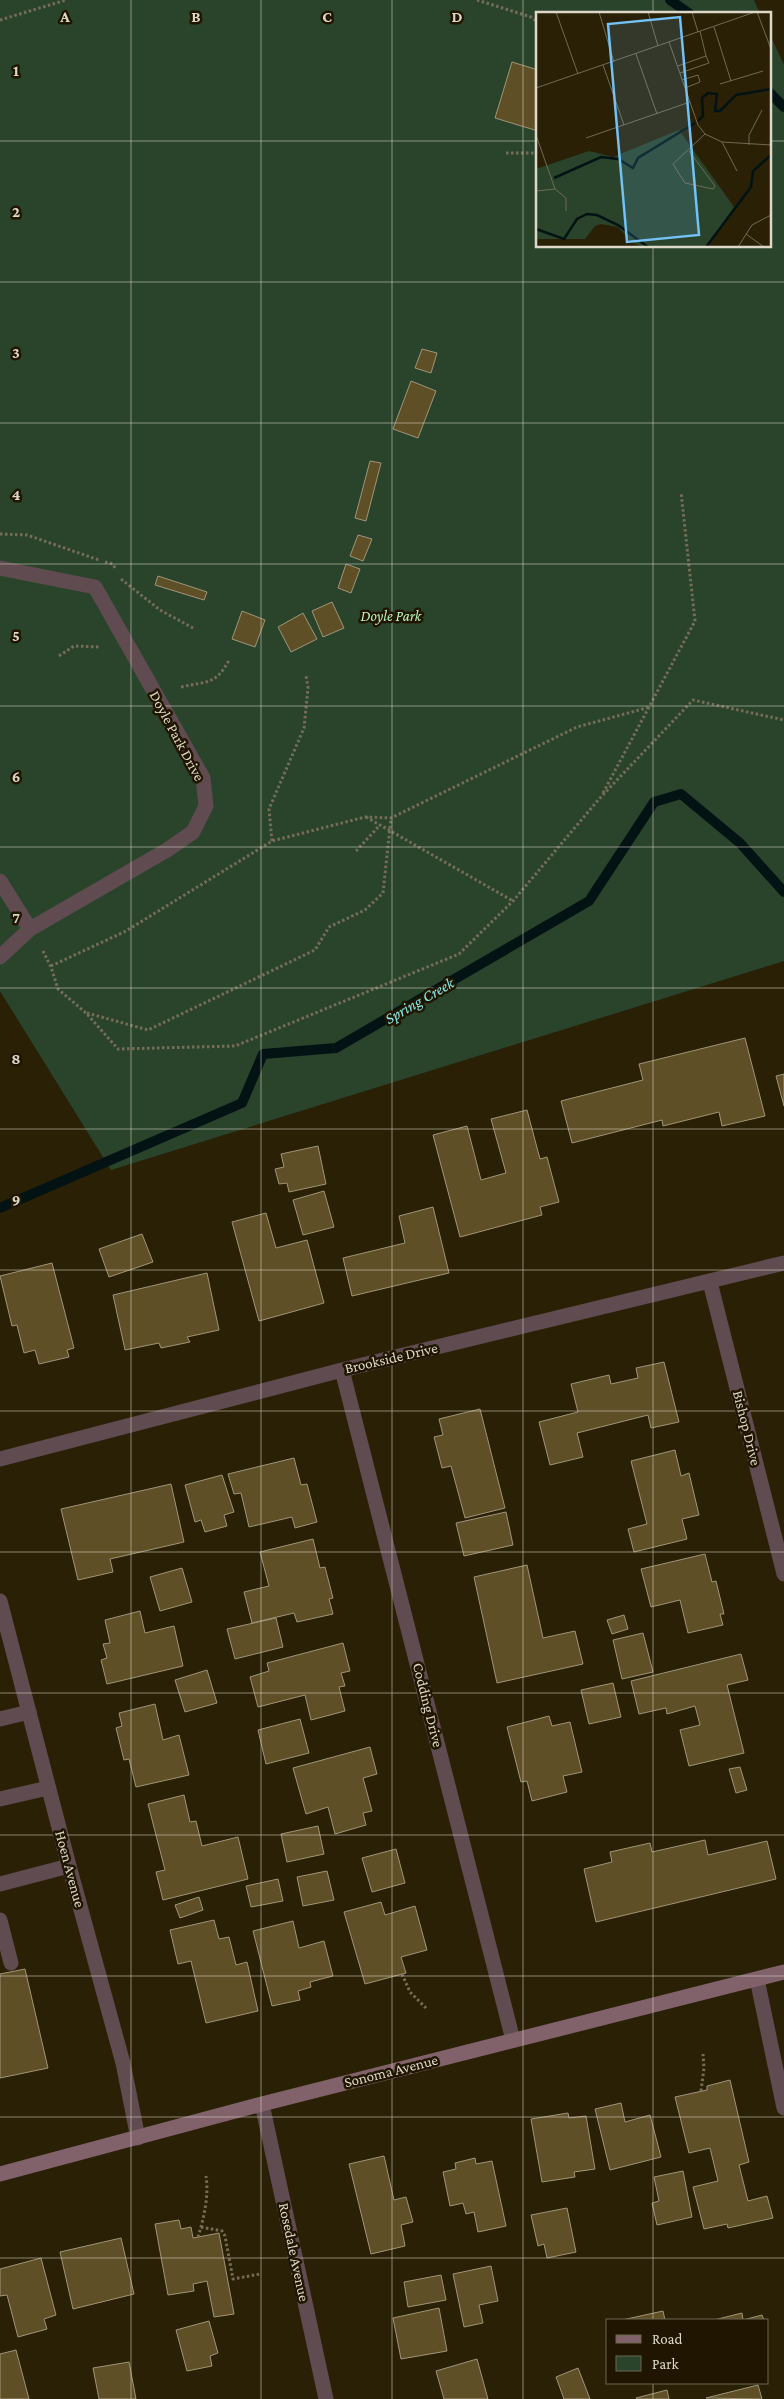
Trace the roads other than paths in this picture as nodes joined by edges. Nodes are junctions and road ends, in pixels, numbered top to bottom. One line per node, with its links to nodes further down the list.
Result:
1 (0, 568): 3 (street, Doyle Park Drive)
2 (0, 881): 3 (street)
3 (30, 929): 4 (street, Doyle Park Drive)
4 (0, 956)
5 (784, 1263): 6 (street, Brookside Drive)
6 (710, 1282): 7 (street, Brookside Drive); 9 (street, Bishop Drive)
7 (342, 1370): 8 (street, Brookside Drive); 22 (street, Codding Drive)
8 (0, 1459)
9 (784, 1574)
10 (0, 1601): 11 (street, Hoen Avenue)
11 (3, 1628): 12 (street, Hoen Avenue)
12 (29, 1712): 13 (street); 14 (street, Hoen Avenue)
13 (0, 1718)
14 (48, 1788): 15 (street); 16 (street, Hoen Avenue)
15 (0, 1800)
16 (69, 1866): 17 (street); 25 (street, Hoen Avenue)
17 (0, 1884)
18 (0, 1920): 19 (street)
19 (11, 1963)
20 (784, 1972): 21 (street, Sonoma Avenue)
21 (758, 1979): 22 (street, Sonoma Avenue); 24 (street)
22 (513, 2040): 23 (street, Sonoma Avenue)
23 (262, 2104): 25 (street, Sonoma Avenue); 27 (street, Rosedale Avenue)
24 (784, 2108)
25 (138, 2138): 26 (street, Sonoma Avenue)
26 (0, 2174)
27 (326, 2399)

